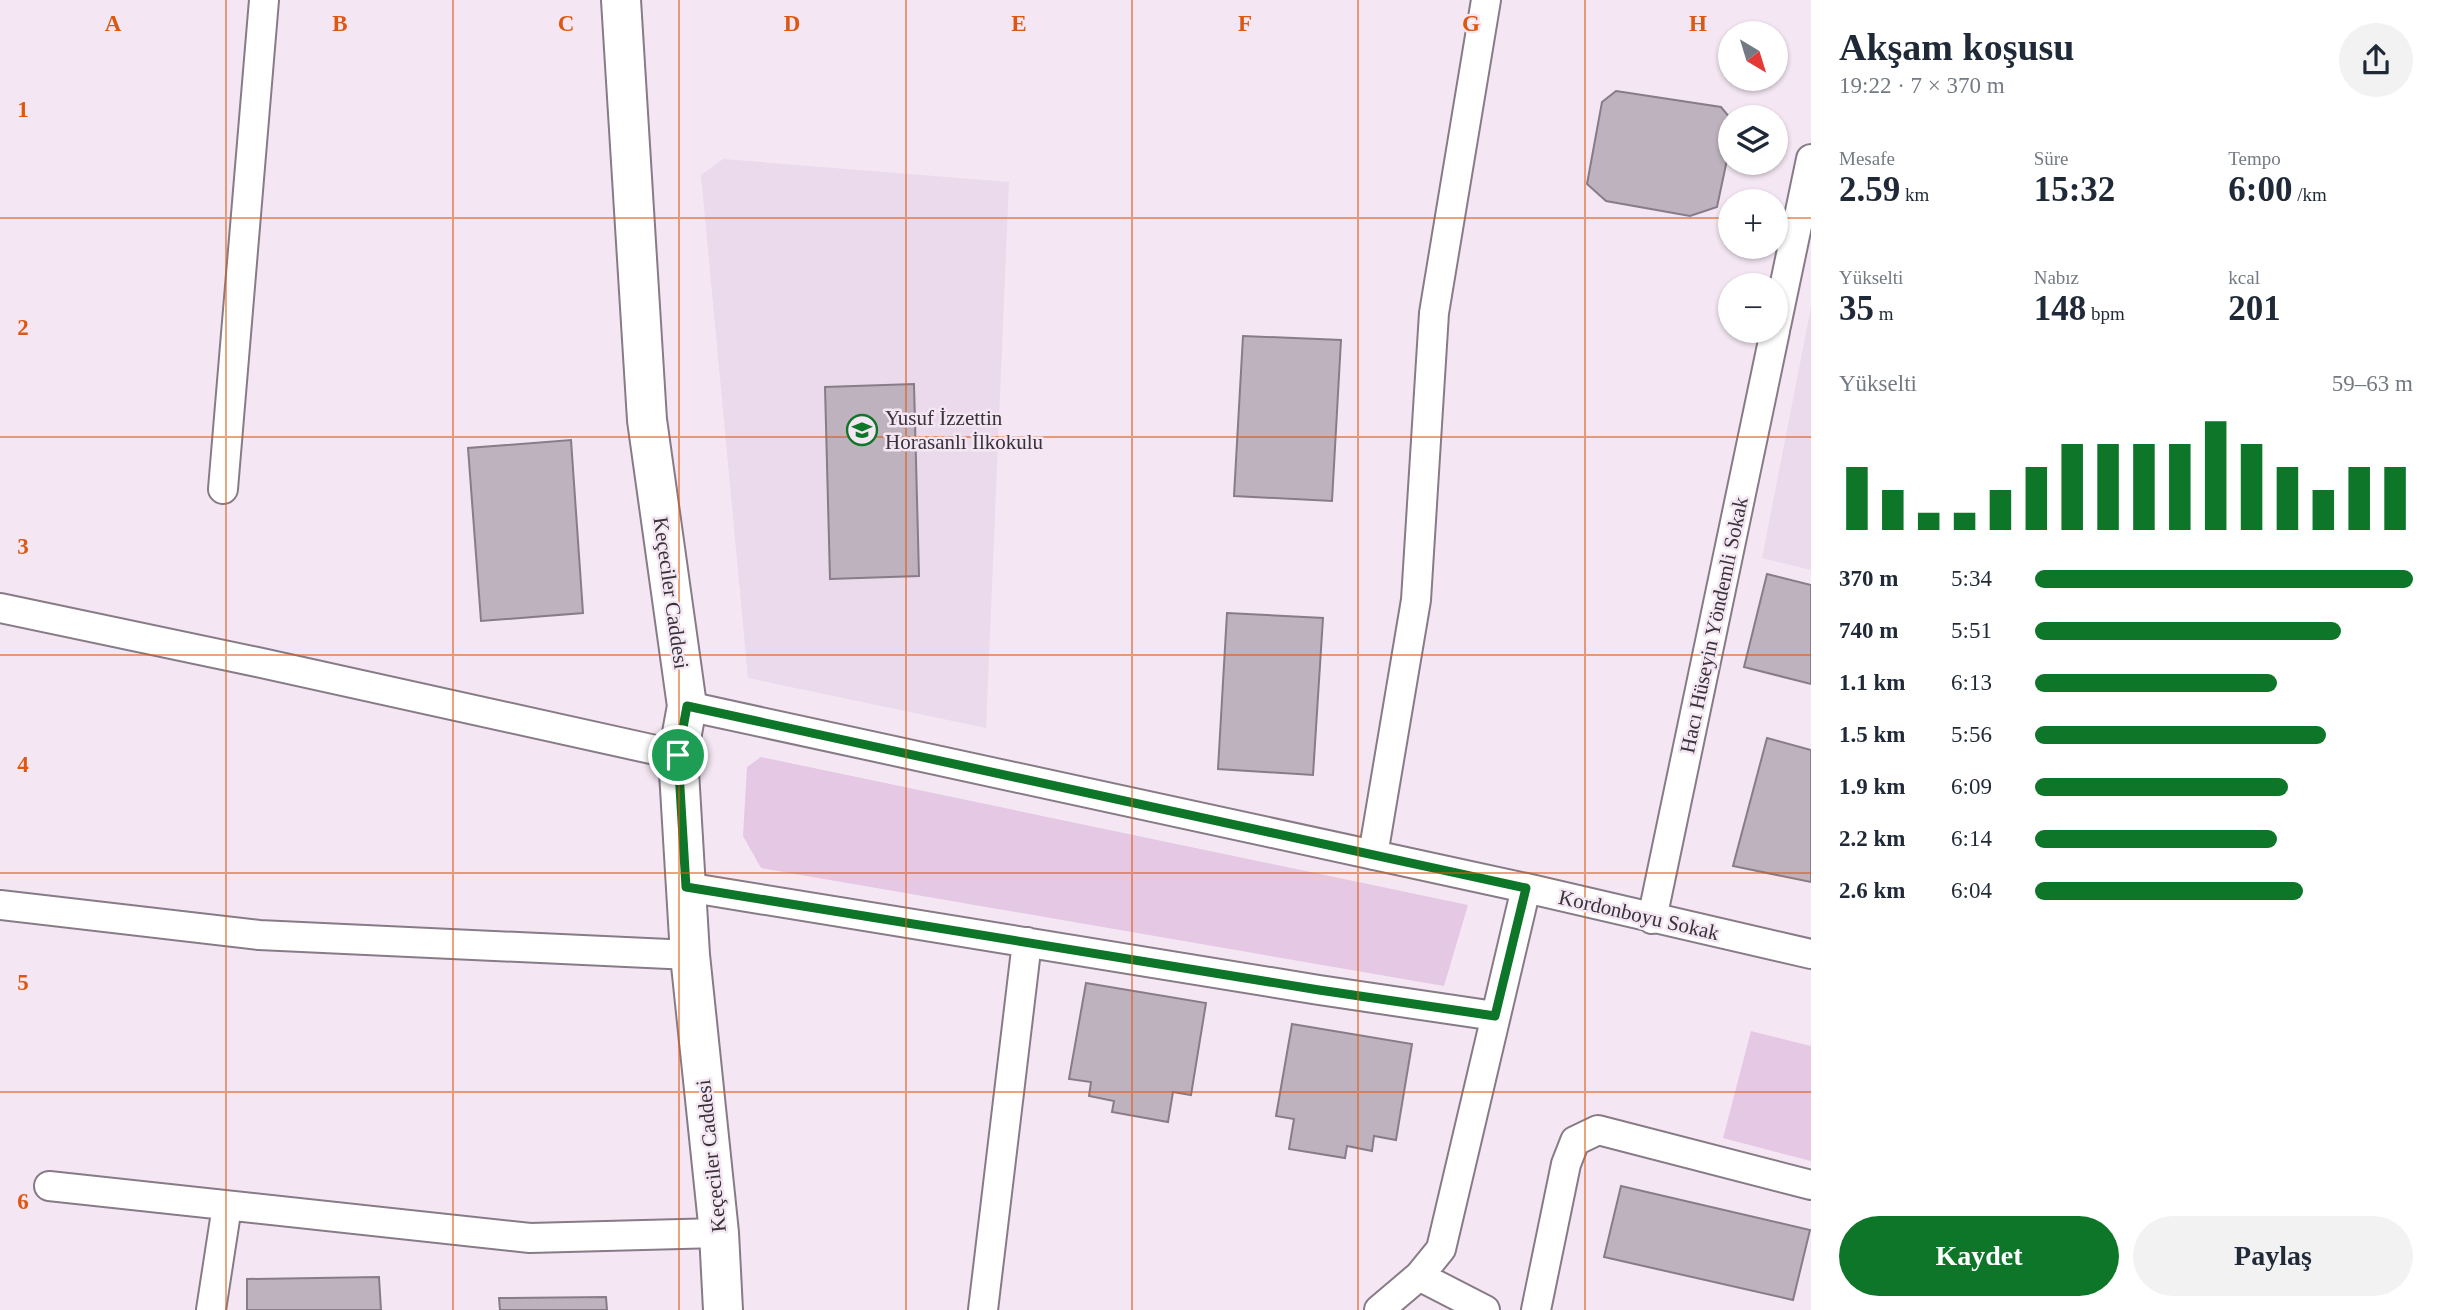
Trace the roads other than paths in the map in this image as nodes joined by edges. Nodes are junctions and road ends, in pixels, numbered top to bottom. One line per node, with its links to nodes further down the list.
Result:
1 (264, 0): 8 (street)
2 (621, 0): 10 (street, Keçeciler Caddesi)
3 (1486, 0): 12 (street)
4 (1811, 159): 5 (street)
5 (1803, 236): 6 (street)
6 (1788, 286)
7 (1772, 343): 16 (street, Hacı Hüseyin Yöndemli Sokak)
8 (223, 489)
9 (0, 608): 11 (street)
10 (687, 706): 11 (street, Keçeciler Caddesi); 12 (street, Kordonboyu Sokak)
11 (678, 755): 13 (street, Keçeciler Caddesi)
12 (1373, 855): 14 (street, Kordonboyu Sokak)
13 (686, 887): 17 (street); 19 (street, Keçeciler Caddesi)
14 (1526, 888): 16 (street, Kordonboyu Sokak); 20 (street)
15 (0, 905): 19 (street)
16 (1652, 919): 18 (street, Kordonboyu Sokak)
17 (1027, 942): 20 (street); 28 (street)
18 (1811, 954)
19 (690, 955): 24 (street, Keçeciler Caddesi)
20 (1495, 1016): 25 (street)
21 (1811, 1185): 31 (street)
22 (49, 1186): 23 (street)
23 (227, 1206): 24 (street); 26 (street)
24 (719, 1233): 27 (street, Keçeciler Caddesi)
25 (1419, 1276): 29 (street); 30 (street)
26 (211, 1310)
27 (723, 1310)
28 (983, 1310)
29 (1379, 1310)
30 (1485, 1310)
31 (1536, 1310)

